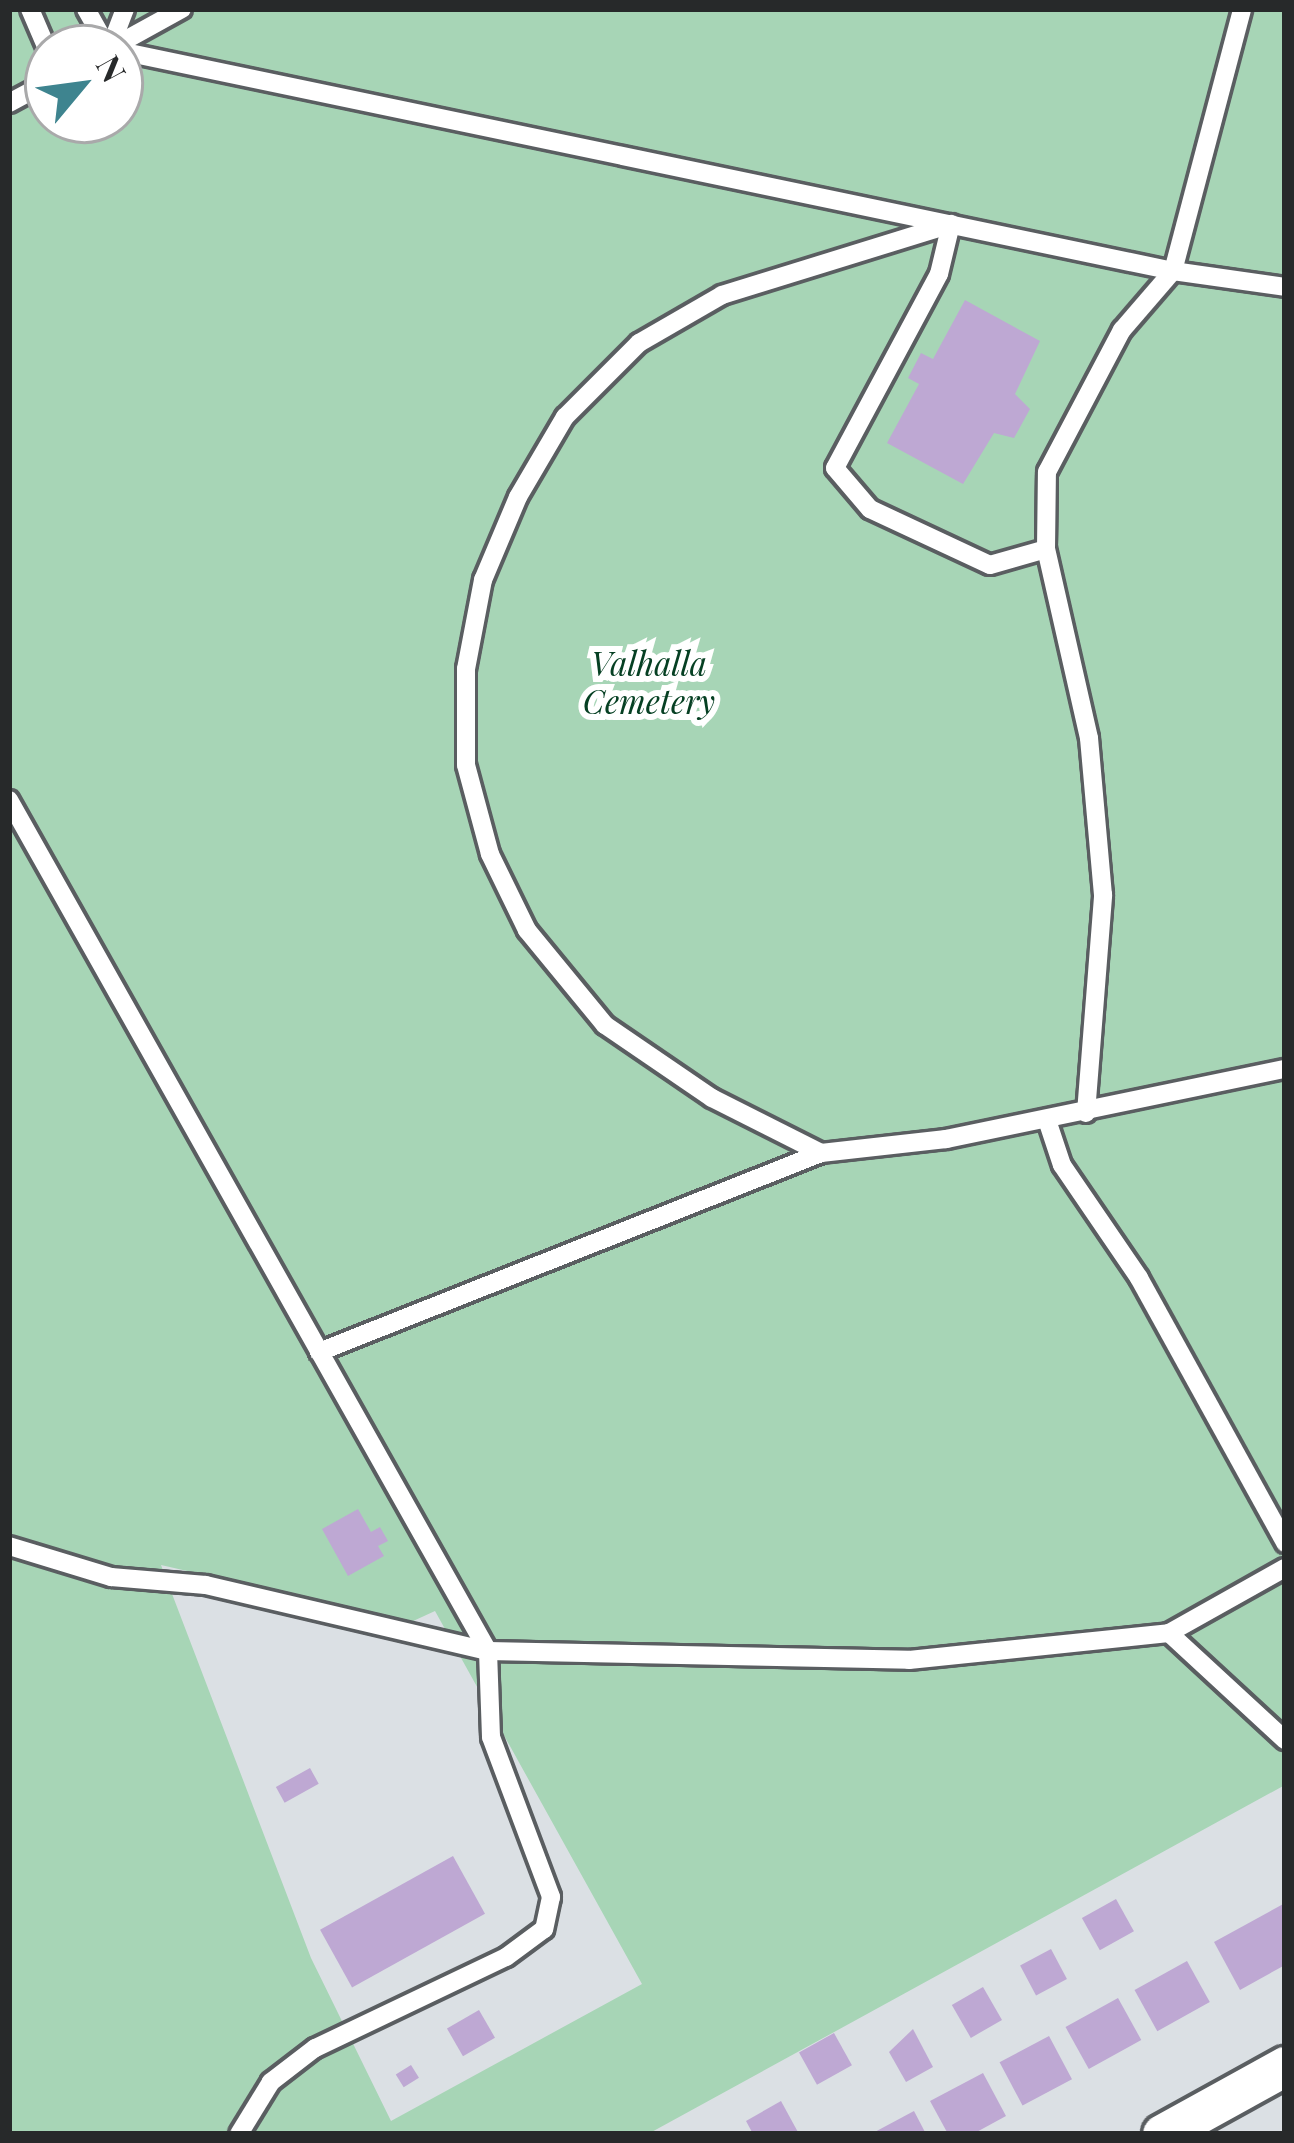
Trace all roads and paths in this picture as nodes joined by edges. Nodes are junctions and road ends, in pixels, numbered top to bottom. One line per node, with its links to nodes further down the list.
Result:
1 (182, 9): 3 (lane)
2 (1242, 9): 6 (lane)
3 (144, 30)
4 (144, 56): 5 (lane)
5 (951, 224): 6 (lane); 8 (lane); 13 (lane)
6 (1173, 271): 7 (lane); 8 (lane)
7 (1285, 286)
8 (1046, 549): 11 (lane)
9 (9, 800): 14 (lane)
10 (1285, 1069): 11 (lane)
11 (1086, 1113): 12 (lane)
12 (1047, 1120): 13 (lane); 15 (lane)
13 (821, 1153): 14 (lane)
14 (319, 1352): 19 (lane)
15 (1285, 1543)
16 (9, 1546): 19 (lane)
17 (1285, 1568): 18 (lane)
18 (1168, 1633): 19 (lane); 20 (lane)
19 (488, 1651): 22 (lane)
20 (1285, 1740)
21 (1285, 2066): 23 (street)
22 (239, 2134)
23 (1162, 2134)

